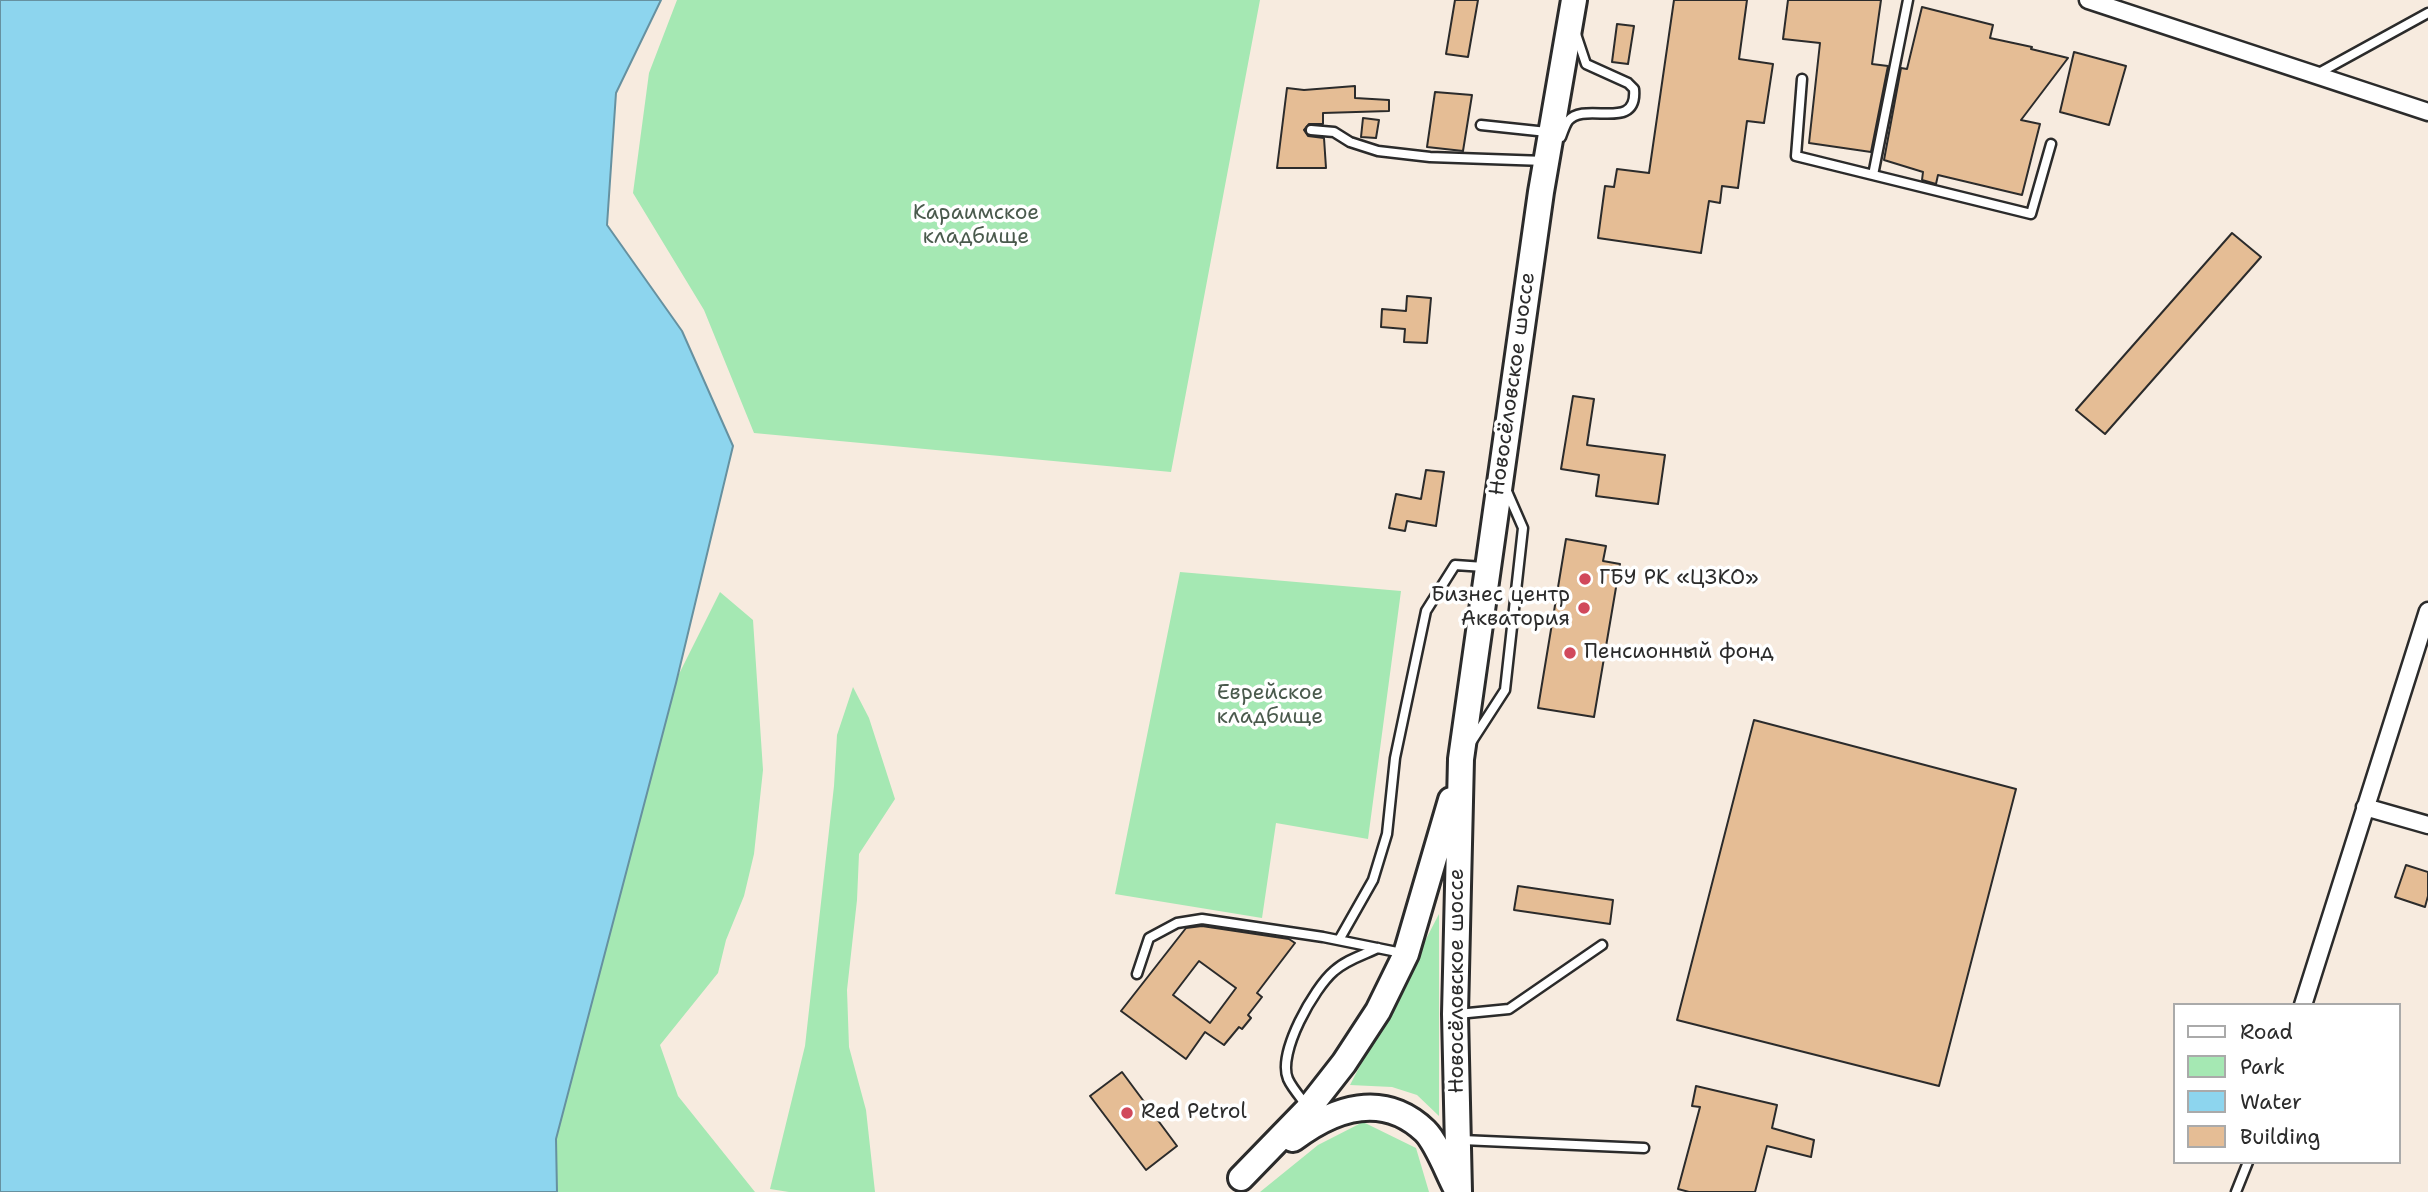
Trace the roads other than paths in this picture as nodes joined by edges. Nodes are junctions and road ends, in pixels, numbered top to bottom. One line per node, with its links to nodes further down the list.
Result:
1 (1908, 0): 12 (lane)
2 (2088, 0): 5 (street)
3 (1572, 8): 11 (main road, Новосёловское шоссе); 11 (lane)
4 (2428, 13): 5 (lane)
5 (2316, 75): 7 (street)
6 (1801, 79): 12 (lane)
7 (2428, 112)
8 (1481, 125): 11 (lane)
9 (1311, 130): 11 (lane)
10 (2051, 144): 12 (lane)
11 (1553, 149): 13 (main road, Новосёловское шоссе)
12 (1873, 175)
13 (1499, 473): 14 (main road, Новосёловское шоссе); 16 (lane)
14 (1487, 567): 16 (main road, Новосёловское шоссе); 19 (lane)
15 (2428, 611): 17 (street)
16 (1461, 764): 22 (main road, Новосёловское шоссе); 25 (main road, Новосёловское шоссе)
17 (2365, 807): 18 (street); 24 (street)
18 (2428, 825)
19 (1339, 940): 21 (lane); 23 (lane)
20 (1602, 945): 25 (lane)
21 (1378, 948): 22 (lane); 26 (lane)
22 (1406, 954): 26 (main road, Новосёловское шоссе)
23 (1137, 974)
24 (2304, 1003)
25 (1455, 1014): 27 (main road, Новосёловское шоссе)
26 (1308, 1109): 30 (main road, Новосёловское шоссе)
27 (1458, 1140): 28 (lane); 31 (main road, Новосёловское шоссе)
28 (1644, 1148)
29 (2247, 1164): 32 (lane)
30 (1233, 1185): 31 (main road)
31 (1459, 1192)
32 (2236, 1192)

